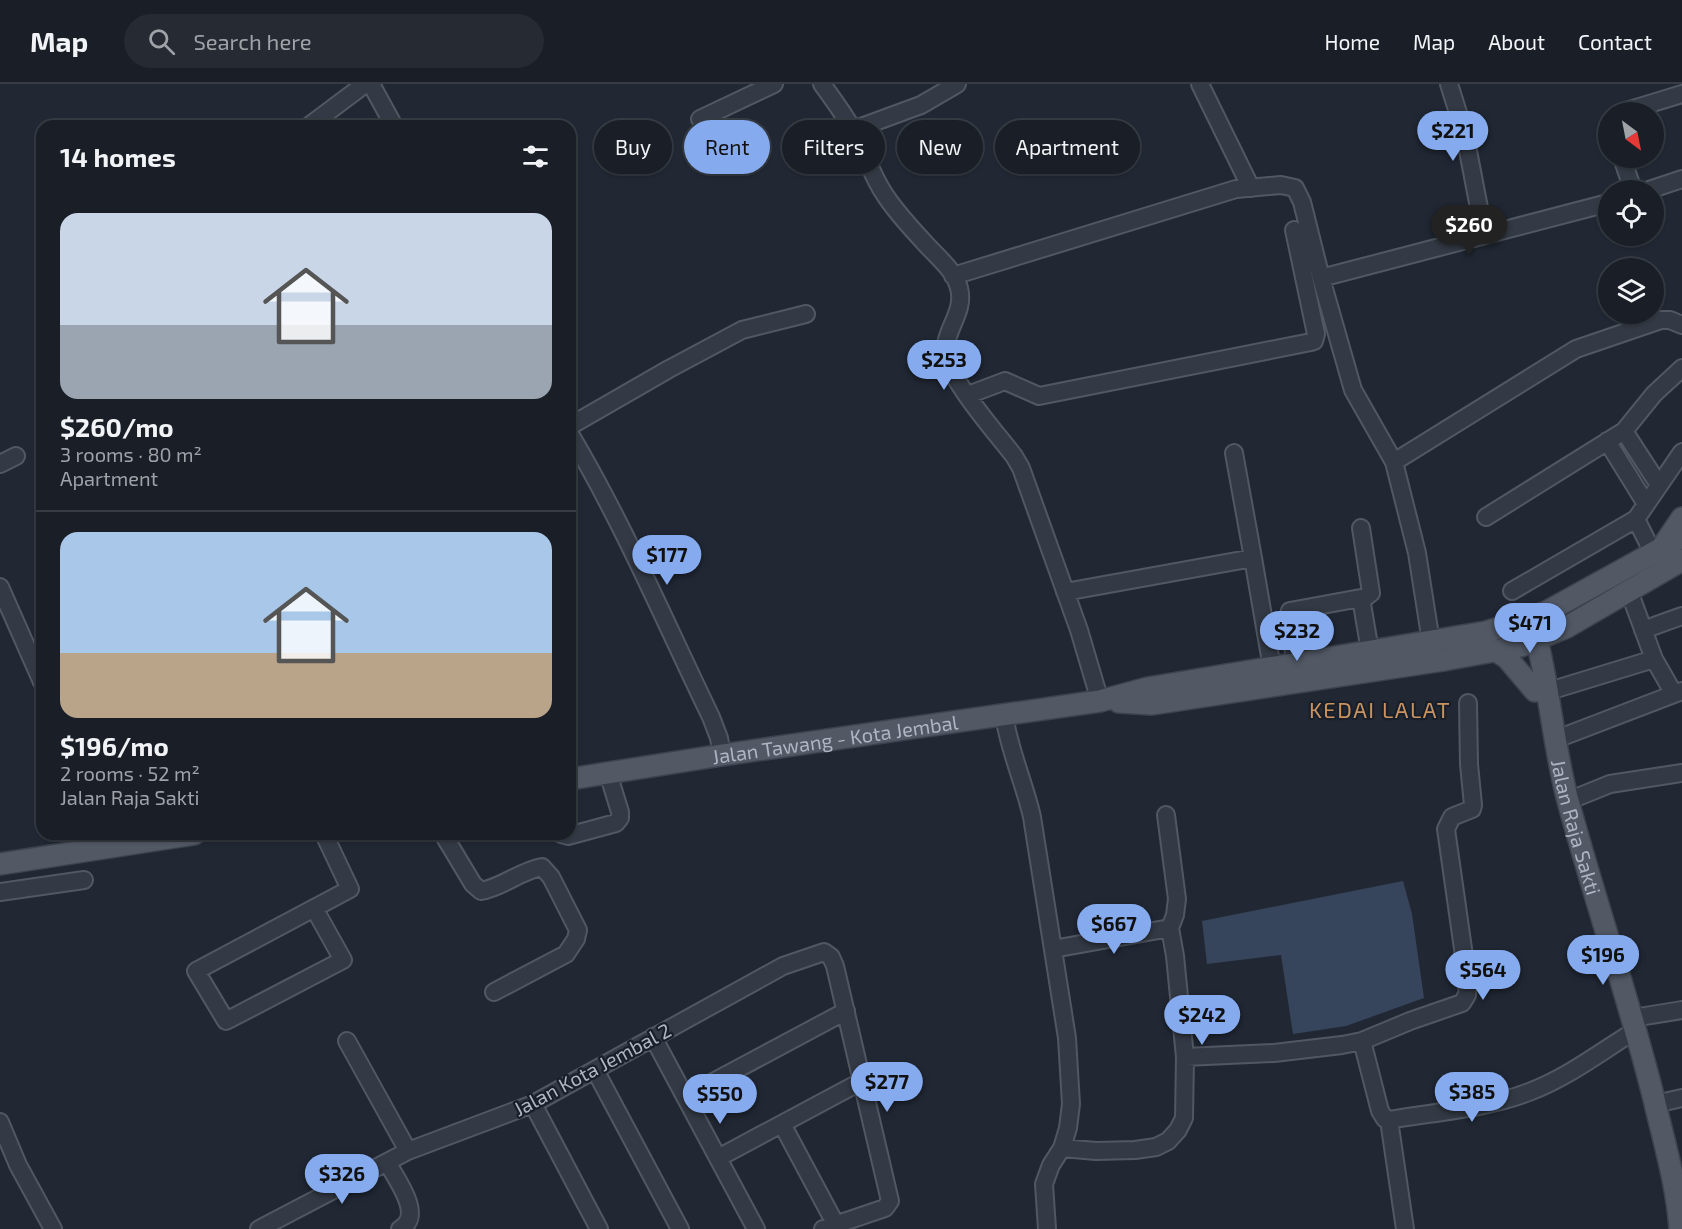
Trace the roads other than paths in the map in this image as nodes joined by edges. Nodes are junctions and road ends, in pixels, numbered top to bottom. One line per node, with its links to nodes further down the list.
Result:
1 (365, 84): 11 (street)
2 (371, 84): 12 (street)
3 (774, 84): 10 (street)
4 (822, 84): 13 (street)
5 (957, 84): 14 (street)
6 (1200, 84): 18 (street)
7 (1449, 84): 21 (street)
8 (1682, 94): 9 (street)
9 (1656, 102)
10 (700, 118)
11 (317, 120)
12 (391, 120)
13 (846, 120)
14 (880, 120)
15 (874, 174): 22 (street)
16 (1682, 179): 17 (street)
17 (1664, 185)
18 (1251, 188): 22 (street); 23 (street)
19 (1598, 205): 21 (street)
20 (1294, 230): 25 (street)
21 (1484, 234): 23 (street)
22 (953, 276): 29 (street)
23 (1321, 278): 24 (street)
24 (1327, 298): 25 (street); 37 (street)
25 (1308, 300): 29 (street)
26 (806, 314): 30 (street)
27 (1682, 325): 37 (street)
28 (1682, 369): 31 (street)
29 (968, 395): 52 (street)
30 (576, 423)
31 (1624, 431): 32 (street); 39 (street)
32 (1608, 441): 40 (street); 41 (street)
33 (576, 444): 72 (street)
34 (1682, 452): 39 (street)
35 (1234, 453): 47 (street)
36 (16, 456): 38 (street)
37 (1394, 462): 58 (street)
38 (0, 464)
39 (1659, 485): 40 (street)
40 (1646, 504): 43 (street)
41 (1486, 517)
42 (1682, 518): 46 (main road)
43 (1636, 519): 46 (street); 50 (street)
44 (1361, 528): 53 (street)
45 (1682, 537): 46 (main road, Jalan Tawang - Kota Jembal)
46 (1657, 551): 55 (main road, Jalan Tawang - Kota Jembal)
47 (1253, 558): 52 (street); 65 (street)
48 (1682, 560): 51 (main road, Jalan Tawang - Kota Jembal)
49 (0, 587): 64 (street)
50 (1512, 591)
51 (1629, 591): 56 (main road, Jalan Tawang - Kota Jembal); 57 (street)
52 (1065, 592): 68 (street)
53 (1361, 598): 60 (street); 63 (street)
54 (1682, 616): 57 (street)
55 (1522, 621): 58 (main road, Jalan Tawang - Kota Jembal); 59 (main road, Jalan Raja Sakti)
56 (1567, 627): 59 (main road, Jalan Tawang - Kota Jembal); 66 (main road)
57 (1643, 630): 62 (street)
58 (1431, 642): 60 (main road, Jalan Tawang - Kota Jembal)
59 (1529, 643): 61 (main road, Jalan Tawang - Kota Jembal); 66 (main road, Jalan Raja Sakti)
60 (1370, 651): 63 (main road, Jalan Tawang - Kota Jembal)
61 (1496, 651): 66 (main road); 68 (main road, Jalan Tawang - Kota Jembal)
62 (1654, 659): 66 (street); 67 (street)
63 (1296, 664): 65 (main road, Jalan Tawang - Kota Jembal)
64 (36, 668)
65 (1272, 668): 68 (main road, Jalan Tawang - Kota Jembal)
66 (1542, 689): 71 (main road, Jalan Raja Sakti)
67 (1678, 693): 71 (street)
68 (1100, 701): 70 (main road, Jalan Tawang - Kota Jembal)
69 (1468, 703): 95 (street)
70 (1004, 715): 72 (main road, Jalan Tawang - Kota Jembal); 88 (street)
71 (1554, 740): 76 (main road, Jalan Raja Sakti)
72 (722, 755): 73 (main road, Jalan Tawang - Kota Jembal)
73 (608, 773): 75 (main road, Jalan Tawang - Kota Jembal); 78 (street)
74 (1682, 773): 76 (street)
75 (576, 778)
76 (1568, 801): 92 (main road, Jalan Raja Sakti)
77 (1166, 815): 87 (street)
78 (576, 834)
79 (117, 840): 82 (main road)
80 (327, 840): 86 (street)
81 (446, 840): 89 (street)
82 (78, 843): 83 (main road)
83 (0, 864)
84 (84, 880): 85 (street)
85 (0, 892)
86 (314, 908): 86 (street)
87 (1170, 928): 88 (street); 96 (street)
88 (1053, 949): 106 (street)
89 (494, 992)
90 (1682, 1010): 92 (street)
91 (846, 1011): 93 (street, Jalan Kota Jembal 2); 98 (street); 99 (street)
92 (1635, 1024): 102 (main road, Jalan Raja Sakti); 103 (street)
93 (653, 1037): 97 (street, Jalan Kota Jembal 2); 99 (street)
94 (347, 1041): 107 (street)
95 (1362, 1041): 96 (street); 103 (street)
96 (1185, 1057): 106 (street)
97 (595, 1070): 101 (street, Jalan Kota Jembal 2); 116 (street)
98 (862, 1081): 105 (street); 111 (street)
99 (685, 1097): 108 (street)
100 (1682, 1098): 102 (street)
101 (533, 1104): 107 (street, Jalan Kota Jembal 2); 115 (street)
102 (1655, 1104): 110 (main road, Jalan Raja Sakti)
103 (1389, 1120): 119 (street)
104 (0, 1122): 112 (street)
105 (782, 1124): 108 (street); 111 (street)
106 (1062, 1148): 118 (street)
107 (408, 1151): 109 (street, Jalan Kota Jembal 2)
108 (718, 1158): 117 (street)
109 (387, 1162): 113 (street, Jalan Kota Jembal 2); 114 (street)
110 (1679, 1200): 120 (main road, Jalan Raja Sakti)
111 (829, 1227)
112 (53, 1229)
113 (259, 1229)
114 (400, 1229)
115 (599, 1229)
116 (680, 1229)
117 (756, 1229)
118 (1047, 1229)
119 (1405, 1229)
120 (1680, 1229)

